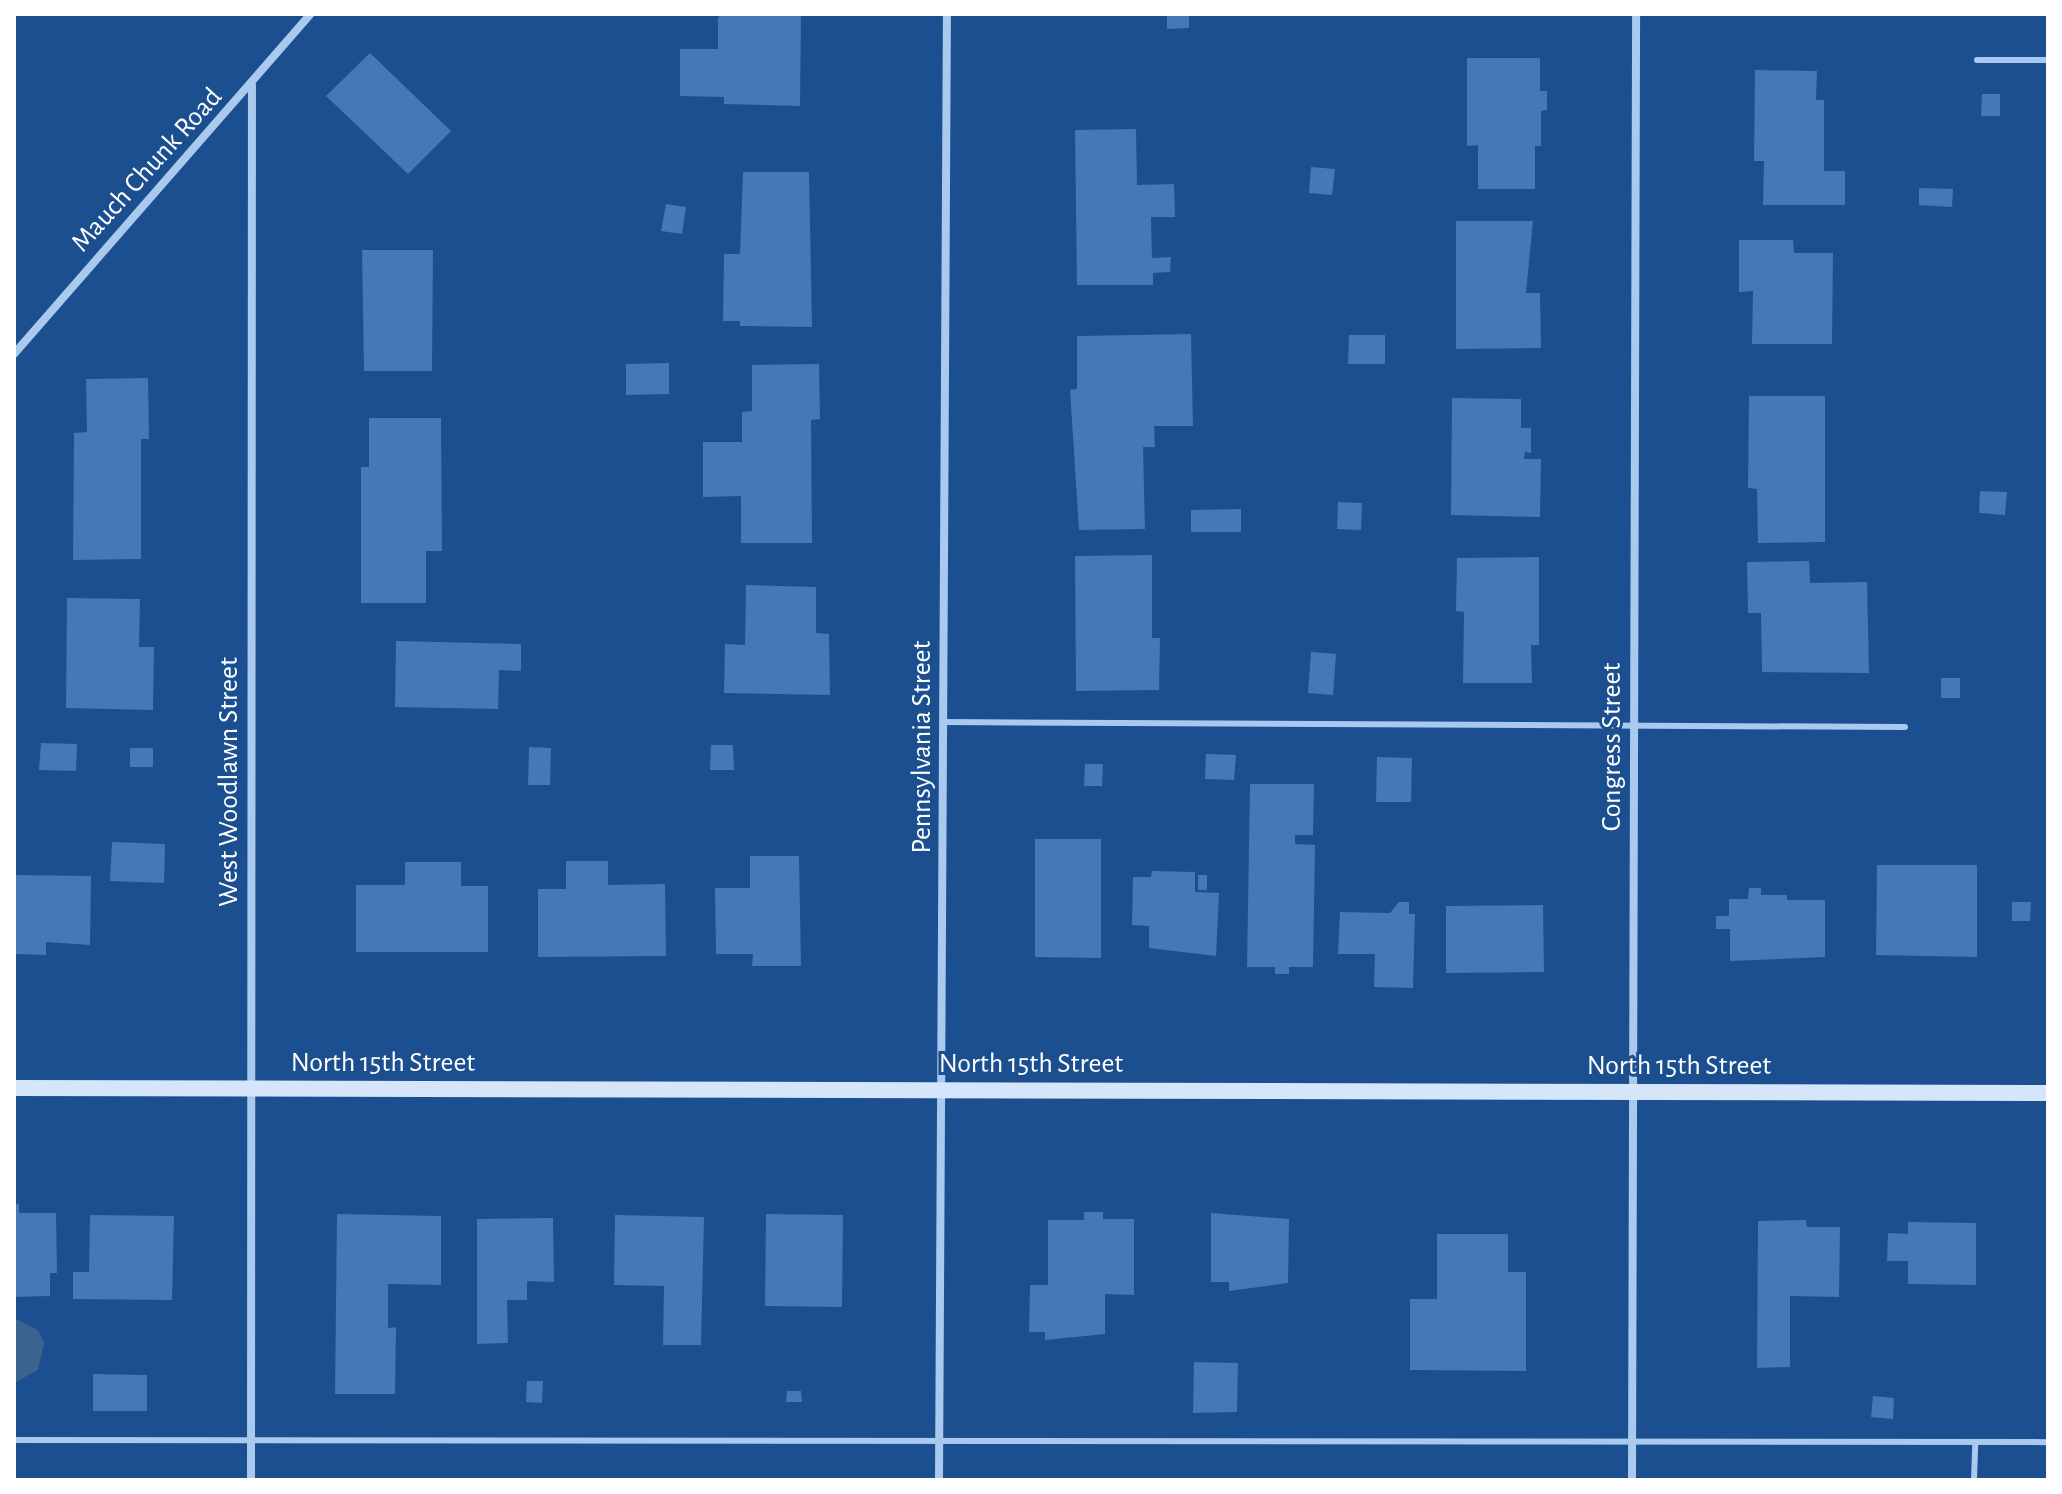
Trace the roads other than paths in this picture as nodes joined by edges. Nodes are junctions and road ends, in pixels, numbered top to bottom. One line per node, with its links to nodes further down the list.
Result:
1 (311, 14): 6 (street, Mauch Chunk Road)
2 (947, 14): 8 (street, Pennsylvania Street)
3 (1636, 14): 10 (street, Congress Street)
4 (1977, 60): 5 (lane)
5 (2048, 60)
6 (252, 85): 7 (street, Mauch Chunk Road); 12 (street, West Woodlawn Street)
7 (14, 354)
8 (944, 722): 10 (lane); 13 (street, Pennsylvania Street)
9 (1905, 727): 10 (lane)
10 (1634, 728): 14 (street, Congress Street)
11 (14, 1088): 12 (main road, North 15th Street)
12 (250, 1089): 13 (main road, North 15th Street); 16 (street, West Woodlawn Street)
13 (942, 1090): 14 (main road, North 15th Street); 18 (street, Pennsylvania Street)
14 (1633, 1092): 15 (main road, North 15th Street); 19 (street, Congress Street)
15 (2048, 1093)
16 (251, 1438): 17 (lane); 18 (lane); 22 (street, West Woodlawn Street)
17 (14, 1440)
18 (939, 1440): 19 (lane); 23 (street, Pennsylvania Street)
19 (1632, 1442): 20 (lane); 24 (street, Congress Street)
20 (1975, 1442): 21 (lane); 25 (lane)
21 (2048, 1442)
22 (251, 1480)
23 (939, 1480)
24 (1632, 1480)
25 (1974, 1480)

